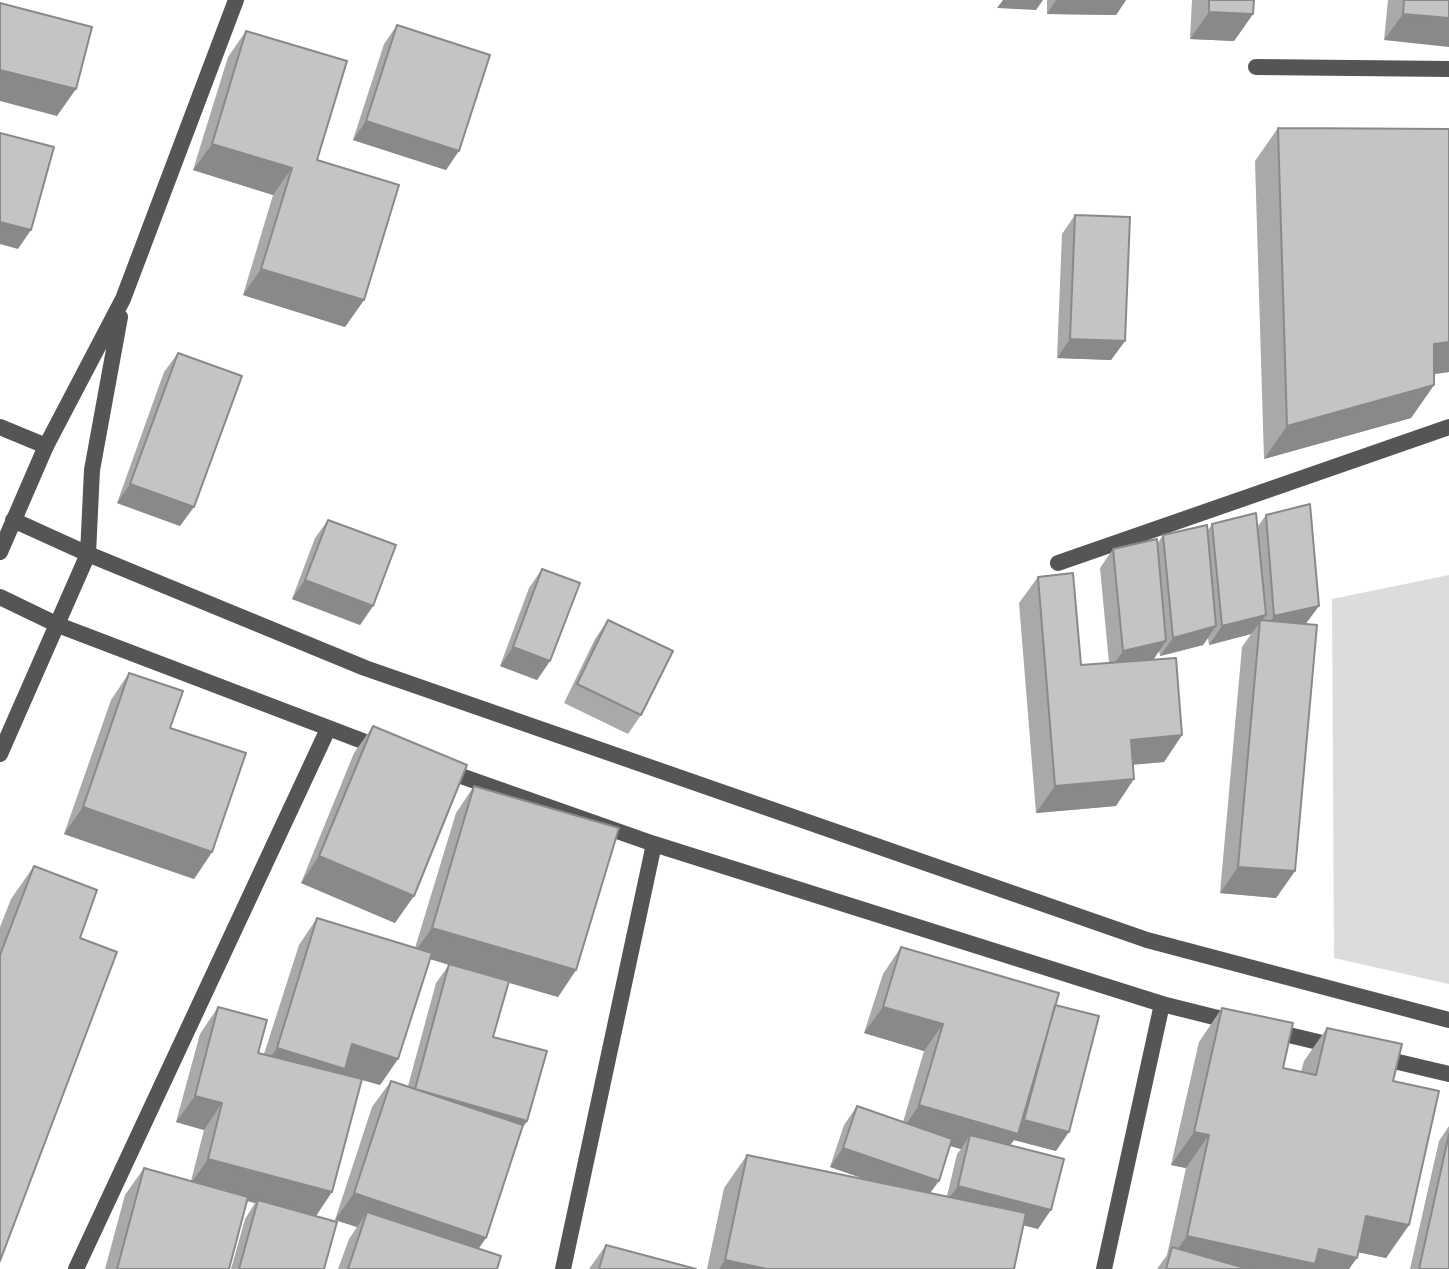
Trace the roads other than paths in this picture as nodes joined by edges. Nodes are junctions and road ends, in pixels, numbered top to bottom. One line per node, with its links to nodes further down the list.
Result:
1 (236, 0): 4 (street)
2 (1256, 67): 3 (street)
3 (1449, 69)
4 (123, 299): 7 (street); 10 (street)
5 (0, 427): 7 (street)
6 (1449, 427): 11 (street)
7 (46, 446): 8 (street)
8 (13, 520): 9 (street); 10 (street)
9 (0, 552)
10 (88, 554): 13 (street); 20 (street)
11 (1058, 563)
12 (0, 597): 13 (street)
13 (58, 625): 14 (street); 15 (street)
14 (328, 729): 16 (street); 22 (street)
15 (0, 754)
16 (402, 755)
17 (432, 766): 18 (street)
18 (654, 844): 19 (street); 23 (street)
19 (1162, 1004): 21 (street); 24 (street)
20 (1449, 1020)
21 (1449, 1074)
22 (76, 1269)
23 (563, 1269)
24 (1104, 1269)

